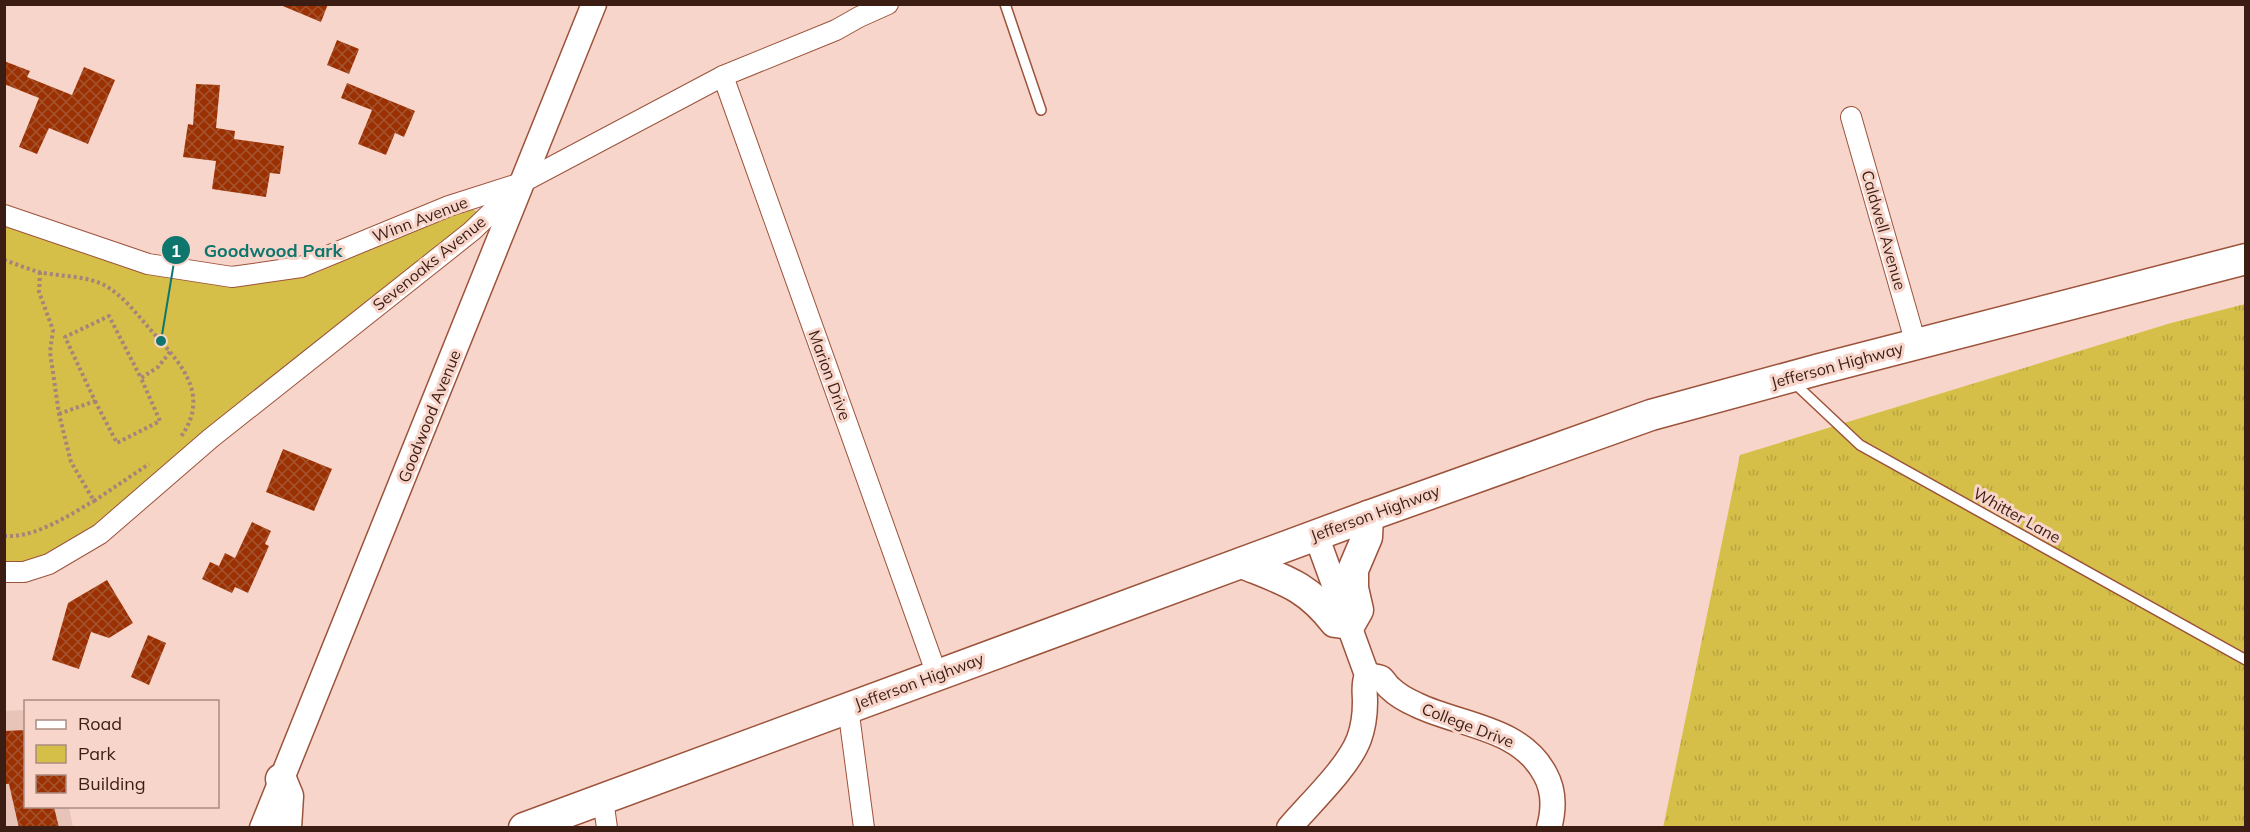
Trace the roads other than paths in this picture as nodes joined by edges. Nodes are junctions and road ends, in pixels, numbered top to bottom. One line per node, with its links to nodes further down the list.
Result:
1 (594, 4): 7 (street, Goodwood Avenue)
2 (888, 4): 4 (street, Sevenoaks Avenue)
3 (1005, 4): 5 (lane)
4 (723, 76): 7 (street, Sevenoaks Avenue); 18 (street, Marion Drive)
5 (1041, 110)
6 (1851, 117): 10 (street, Caldwell Avenue)
7 (523, 182): 8 (street, Winn Avenue); 15 (street, Sevenoaks Avenue); 21 (street, Goodwood Avenue)
8 (4, 215)
9 (2246, 259): 10 (main road, Jefferson Highway)
10 (1916, 344): 11 (main road, Jefferson Highway)
11 (1788, 378): 12 (main road, Jefferson Highway); 17 (lane, Whitter Lane)
12 (1368, 516): 13 (main road, Jefferson Highway); 16 (main road)
13 (1316, 535): 14 (main road, Jefferson Highway); 16 (street)
14 (1242, 563): 16 (main road); 18 (main road, Jefferson Highway)
15 (4, 572)
16 (1350, 624): 19 (street)
17 (2246, 660)
18 (937, 675): 20 (main road, Jefferson Highway)
19 (1367, 675): 28 (street); 29 (street, College Drive)
20 (848, 707): 22 (main road, Jefferson Highway); 27 (street)
21 (282, 779): 23 (street, Goodwood Avenue); 24 (main road)
22 (603, 798): 25 (main road, Jefferson Highway); 26 (street)
23 (262, 828)
24 (286, 828)
25 (524, 828)
26 (608, 828)
27 (864, 828)
28 (1289, 828)
29 (1549, 828)

